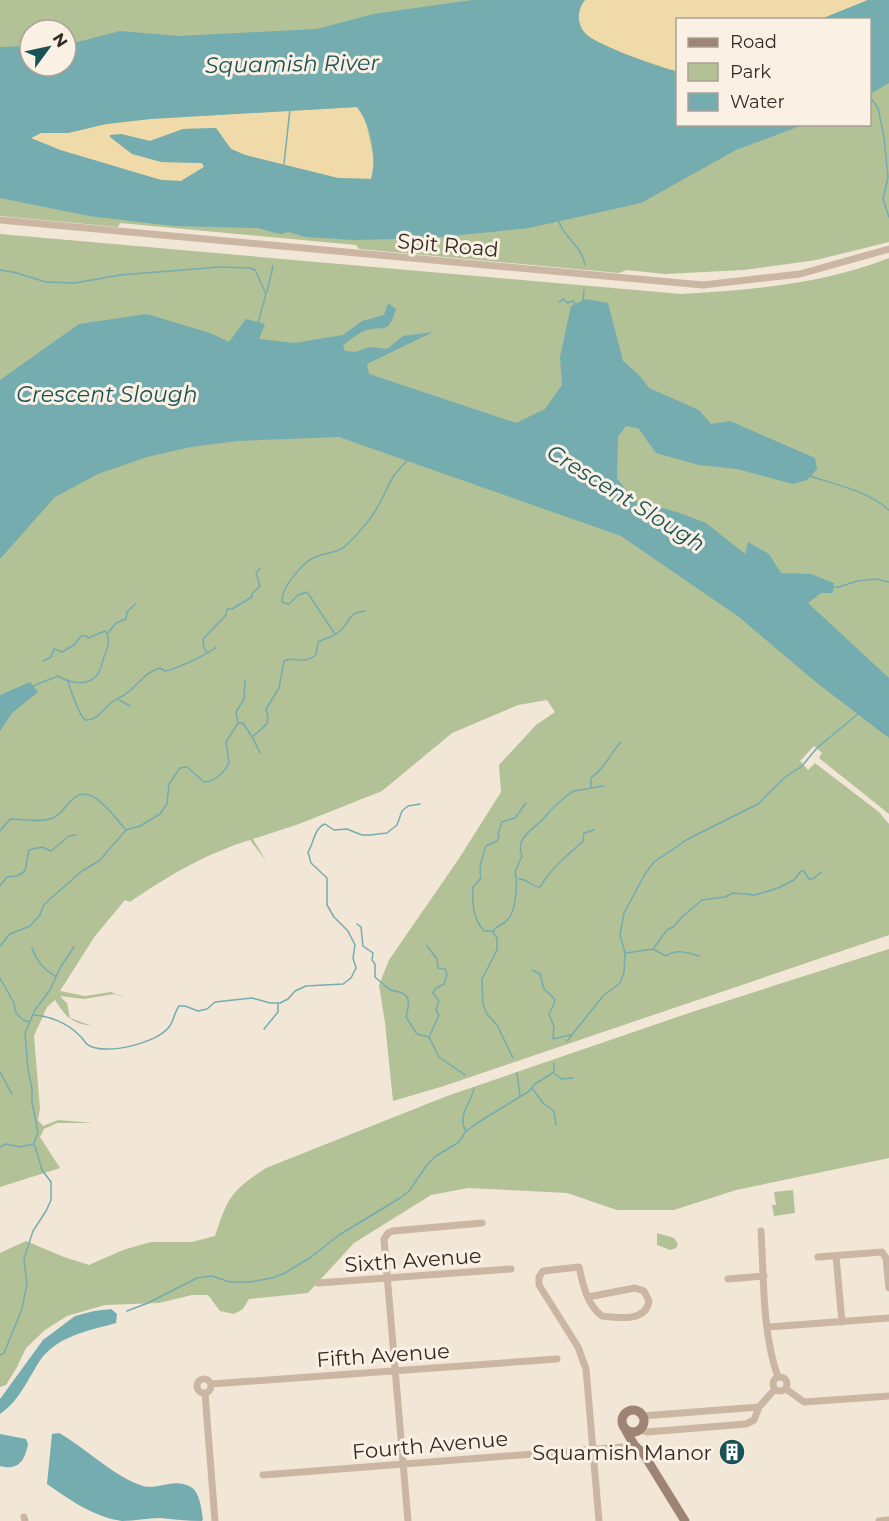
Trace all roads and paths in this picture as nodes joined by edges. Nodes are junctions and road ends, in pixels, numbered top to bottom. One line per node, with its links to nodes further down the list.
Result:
1 (0, 220): 2 (street, Spit Road)
2 (889, 249)
3 (482, 1223): 9 (street)
4 (761, 1231): 8 (street)
5 (836, 1256): 6 (street); 12 (street); 15 (street)
6 (818, 1257)
7 (511, 1269): 9 (street, Sixth Avenue)
8 (764, 1276): 10 (street); 16 (street)
9 (388, 1277): 11 (street, Sixth Avenue); 18 (street)
10 (728, 1279)
11 (318, 1283)
12 (889, 1288)
13 (588, 1297): 13 (street); 30 (street)
14 (889, 1318): 15 (street)
15 (842, 1322): 16 (street)
16 (768, 1327): 19 (street)
17 (557, 1359): 18 (street, Fifth Avenue)
18 (395, 1370): 20 (street, Fifth Avenue); 32 (street)
19 (778, 1377): 21 (street); 22 (street)
20 (211, 1384): 23 (street); 23 (street)
21 (775, 1389): 22 (street); 25 (street)
22 (786, 1389): 24 (street)
23 (205, 1392): 35 (street)
24 (889, 1396)
25 (759, 1407): 26 (street); 27 (street)
26 (642, 1416): 27 (street); 28 (street)
27 (640, 1430): 28 (street); 31 (street)
28 (626, 1431): 29 (street)
29 (635, 1446): 30 (street, Fourth Avenue); 31 (street)
30 (594, 1449): 32 (street, Fourth Avenue); 37 (street)
31 (643, 1453): 38 (street)
32 (403, 1464): 33 (street, Fourth Avenue); 36 (street)
33 (263, 1475)
34 (889, 1520): 39 (street)
35 (215, 1521)
36 (408, 1521)
37 (599, 1521)
38 (685, 1521)
39 (879, 1521)

